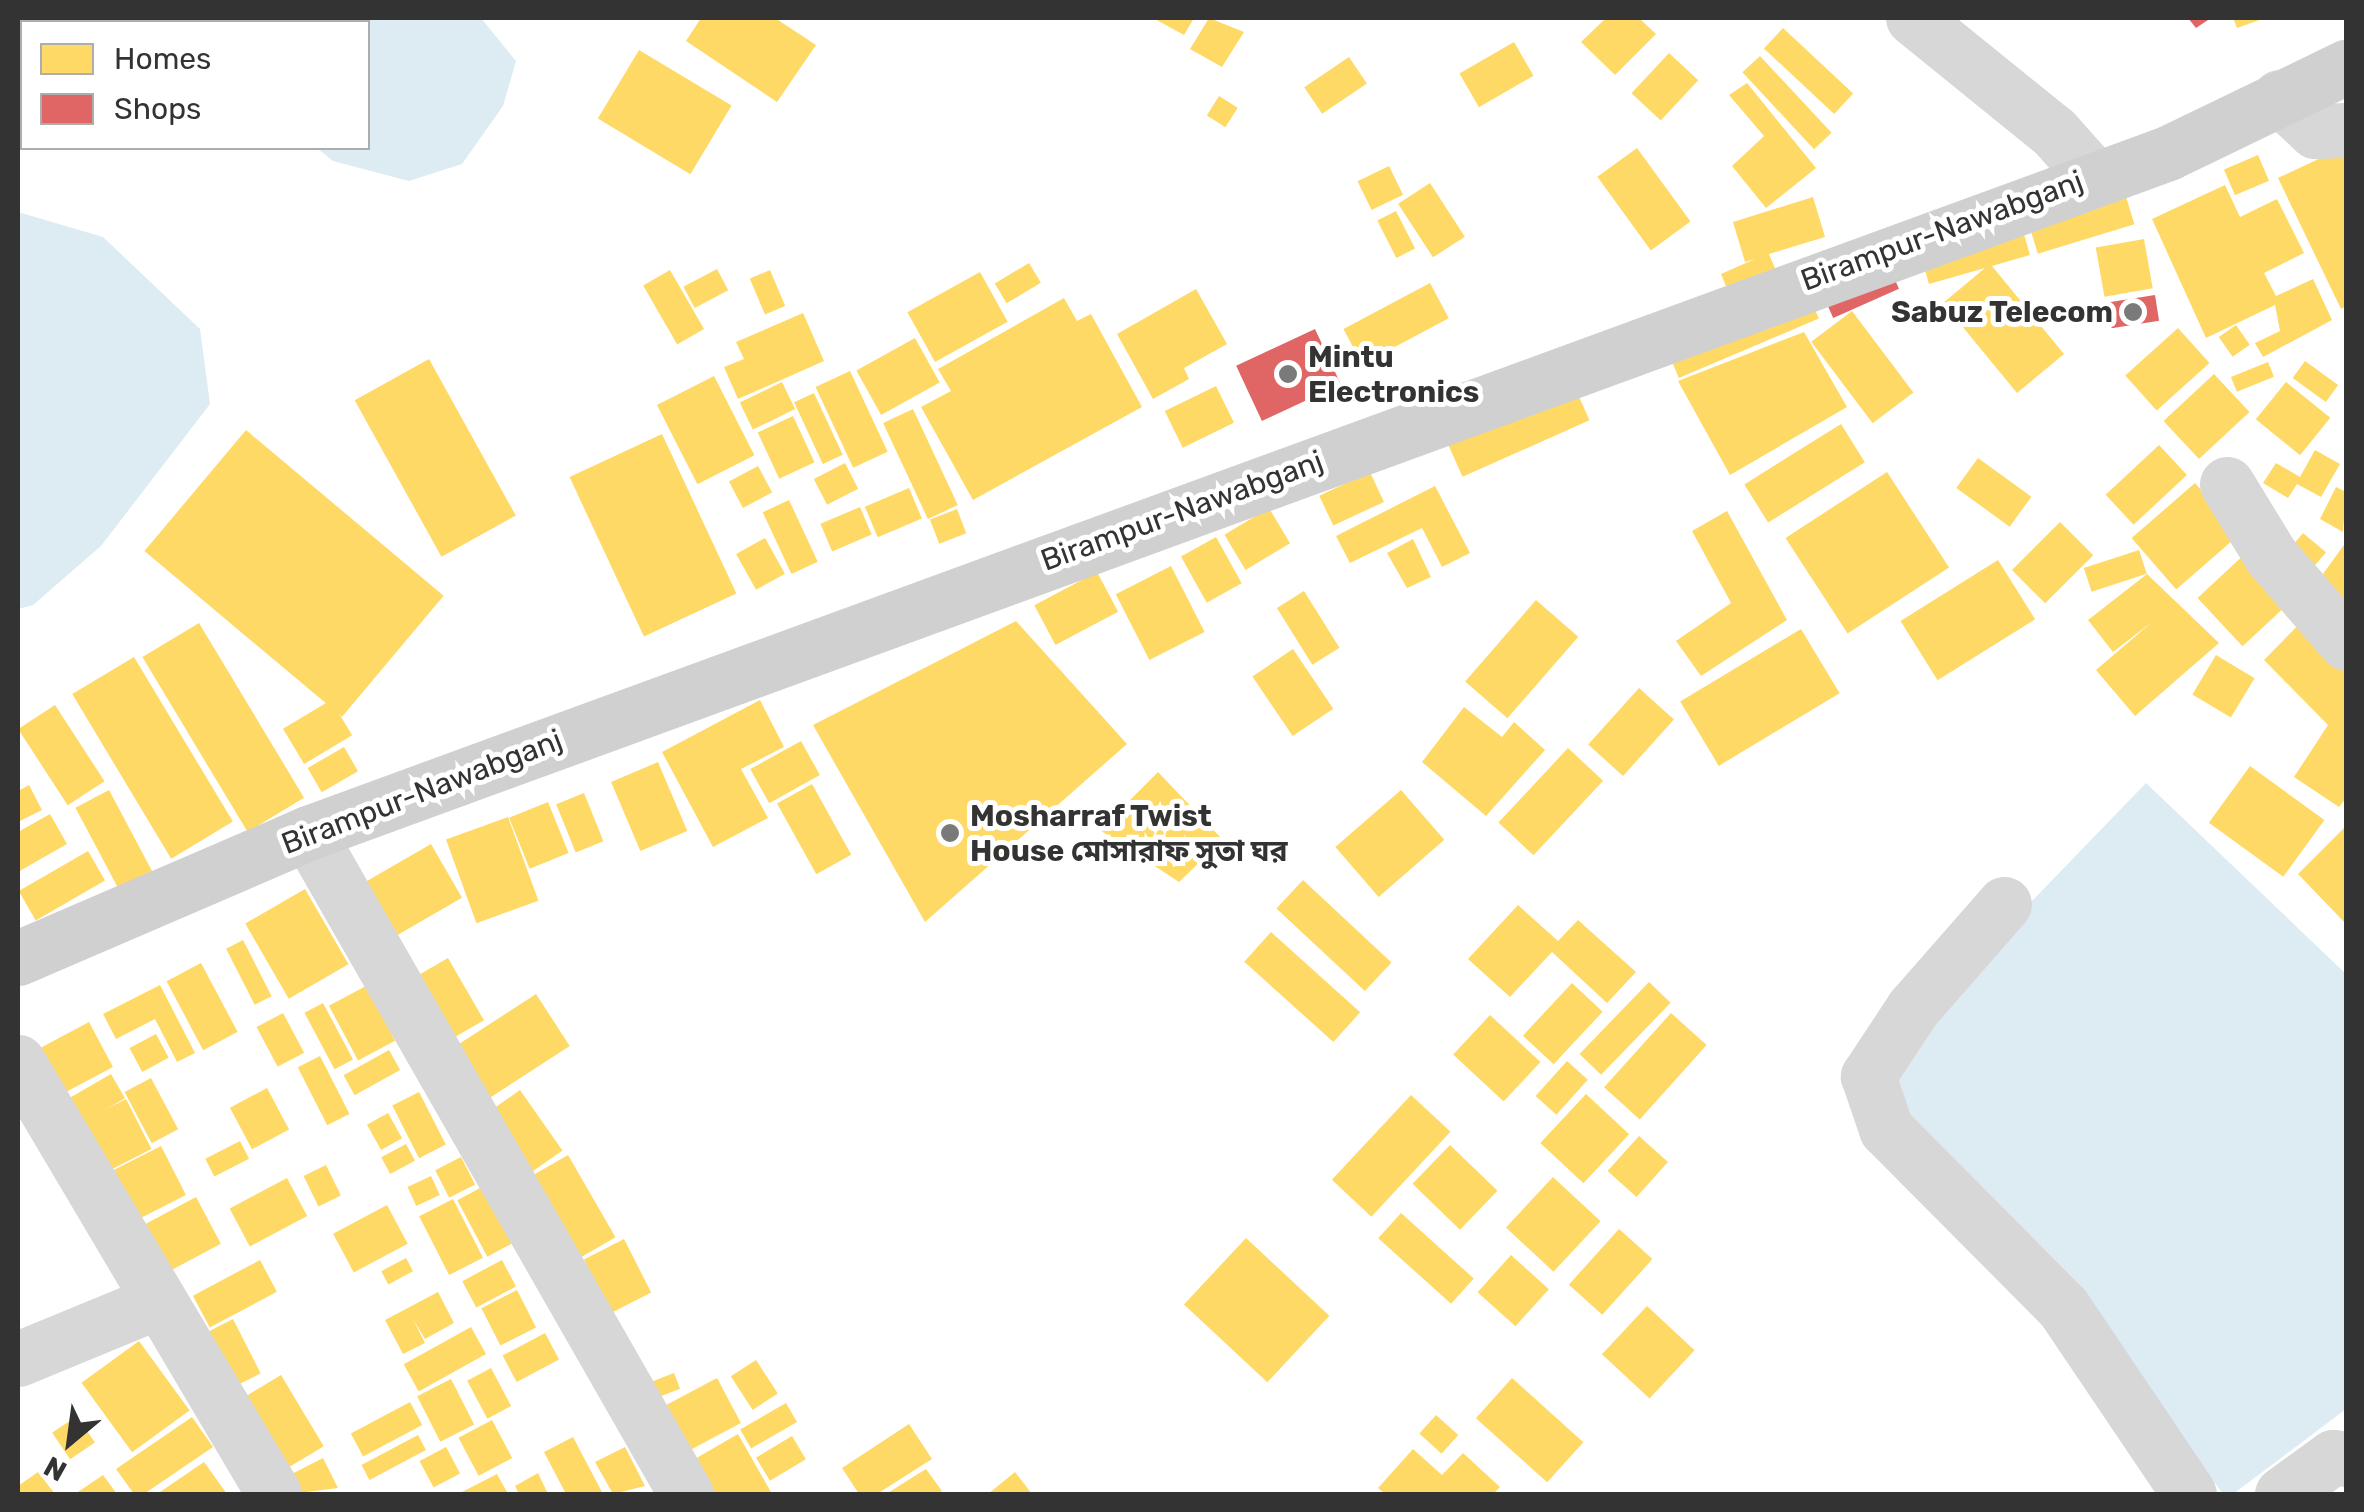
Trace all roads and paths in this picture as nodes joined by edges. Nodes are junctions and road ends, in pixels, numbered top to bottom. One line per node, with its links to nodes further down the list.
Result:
1 (1913, 18): 5 (street)
2 (2346, 66): 3 (main road, Birampur-Nawabganj)
3 (2279, 98): 4 (street); 5 (main road, Birampur-Nawabganj)
4 (2346, 130)
5 (2092, 176): 8 (main road, Birampur-Nawabganj)
6 (2227, 484): 7 (street)
7 (2346, 643)
8 (308, 833): 10 (main road, Birampur-Nawabganj); 16 (street)
9 (2004, 904): 17 (street)
10 (18, 958)
11 (18, 1062): 12 (street)
12 (159, 1301): 13 (street); 15 (street)
13 (18, 1359)
14 (2346, 1459): 18 (street)
15 (274, 1494)
16 (686, 1494)
17 (2190, 1494)
18 (2282, 1494)

